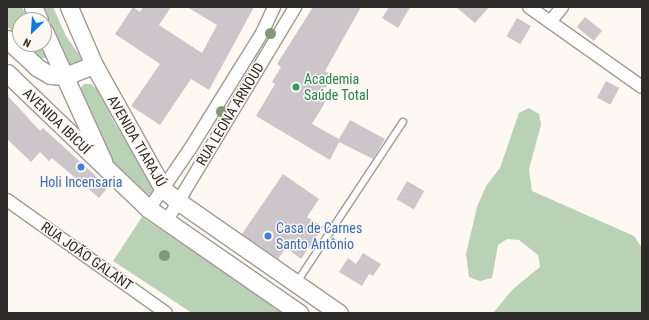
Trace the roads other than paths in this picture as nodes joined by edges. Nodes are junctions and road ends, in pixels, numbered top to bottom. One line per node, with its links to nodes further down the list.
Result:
1 (69, 7): 9 (main road, AVENIDA TIARAJÚ)
2 (274, 7): 15 (street, RUA LEONA ARNOUD)
3 (295, 7): 17 (street, RUA LEONA ARNOUD)
4 (528, 7): 6 (street)
5 (562, 7): 6 (street)
6 (550, 22): 12 (street)
7 (7, 39): 11 (main road, AVENIDA IBICUÍ)
8 (52, 48): 11 (main road, AVENIDA TIARAJÚ)
9 (94, 65): 11 (main road); 15 (main road, AVENIDA TIARAJÚ)
10 (7, 73): 14 (main road, AVENIDA IBICUÍ)
11 (65, 76): 14 (main road, AVENIDA TIARAJÚ)
12 (642, 87)
13 (403, 122): 20 (lane)
14 (107, 169): 18 (main road, AVENIDA TIARAJÚ)
15 (164, 190): 17 (main road, AVENIDA TIARAJÚ); 18 (street, RUA LEONA ARNOUD)
16 (7, 200): 21 (street, RUA JOÃO GALANT)
17 (179, 202): 19 (street, RUA LEONA ARNOUD); 20 (main road, AVENIDA TIARAJÚ)
18 (149, 209): 19 (main road, AVENIDA TIARAJÚ)
19 (166, 222): 22 (main road, AVENIDA TIARAJÚ)
20 (296, 283): 23 (main road, AVENIDA TIARAJÚ)
21 (166, 313)
22 (299, 313)
23 (339, 313)

